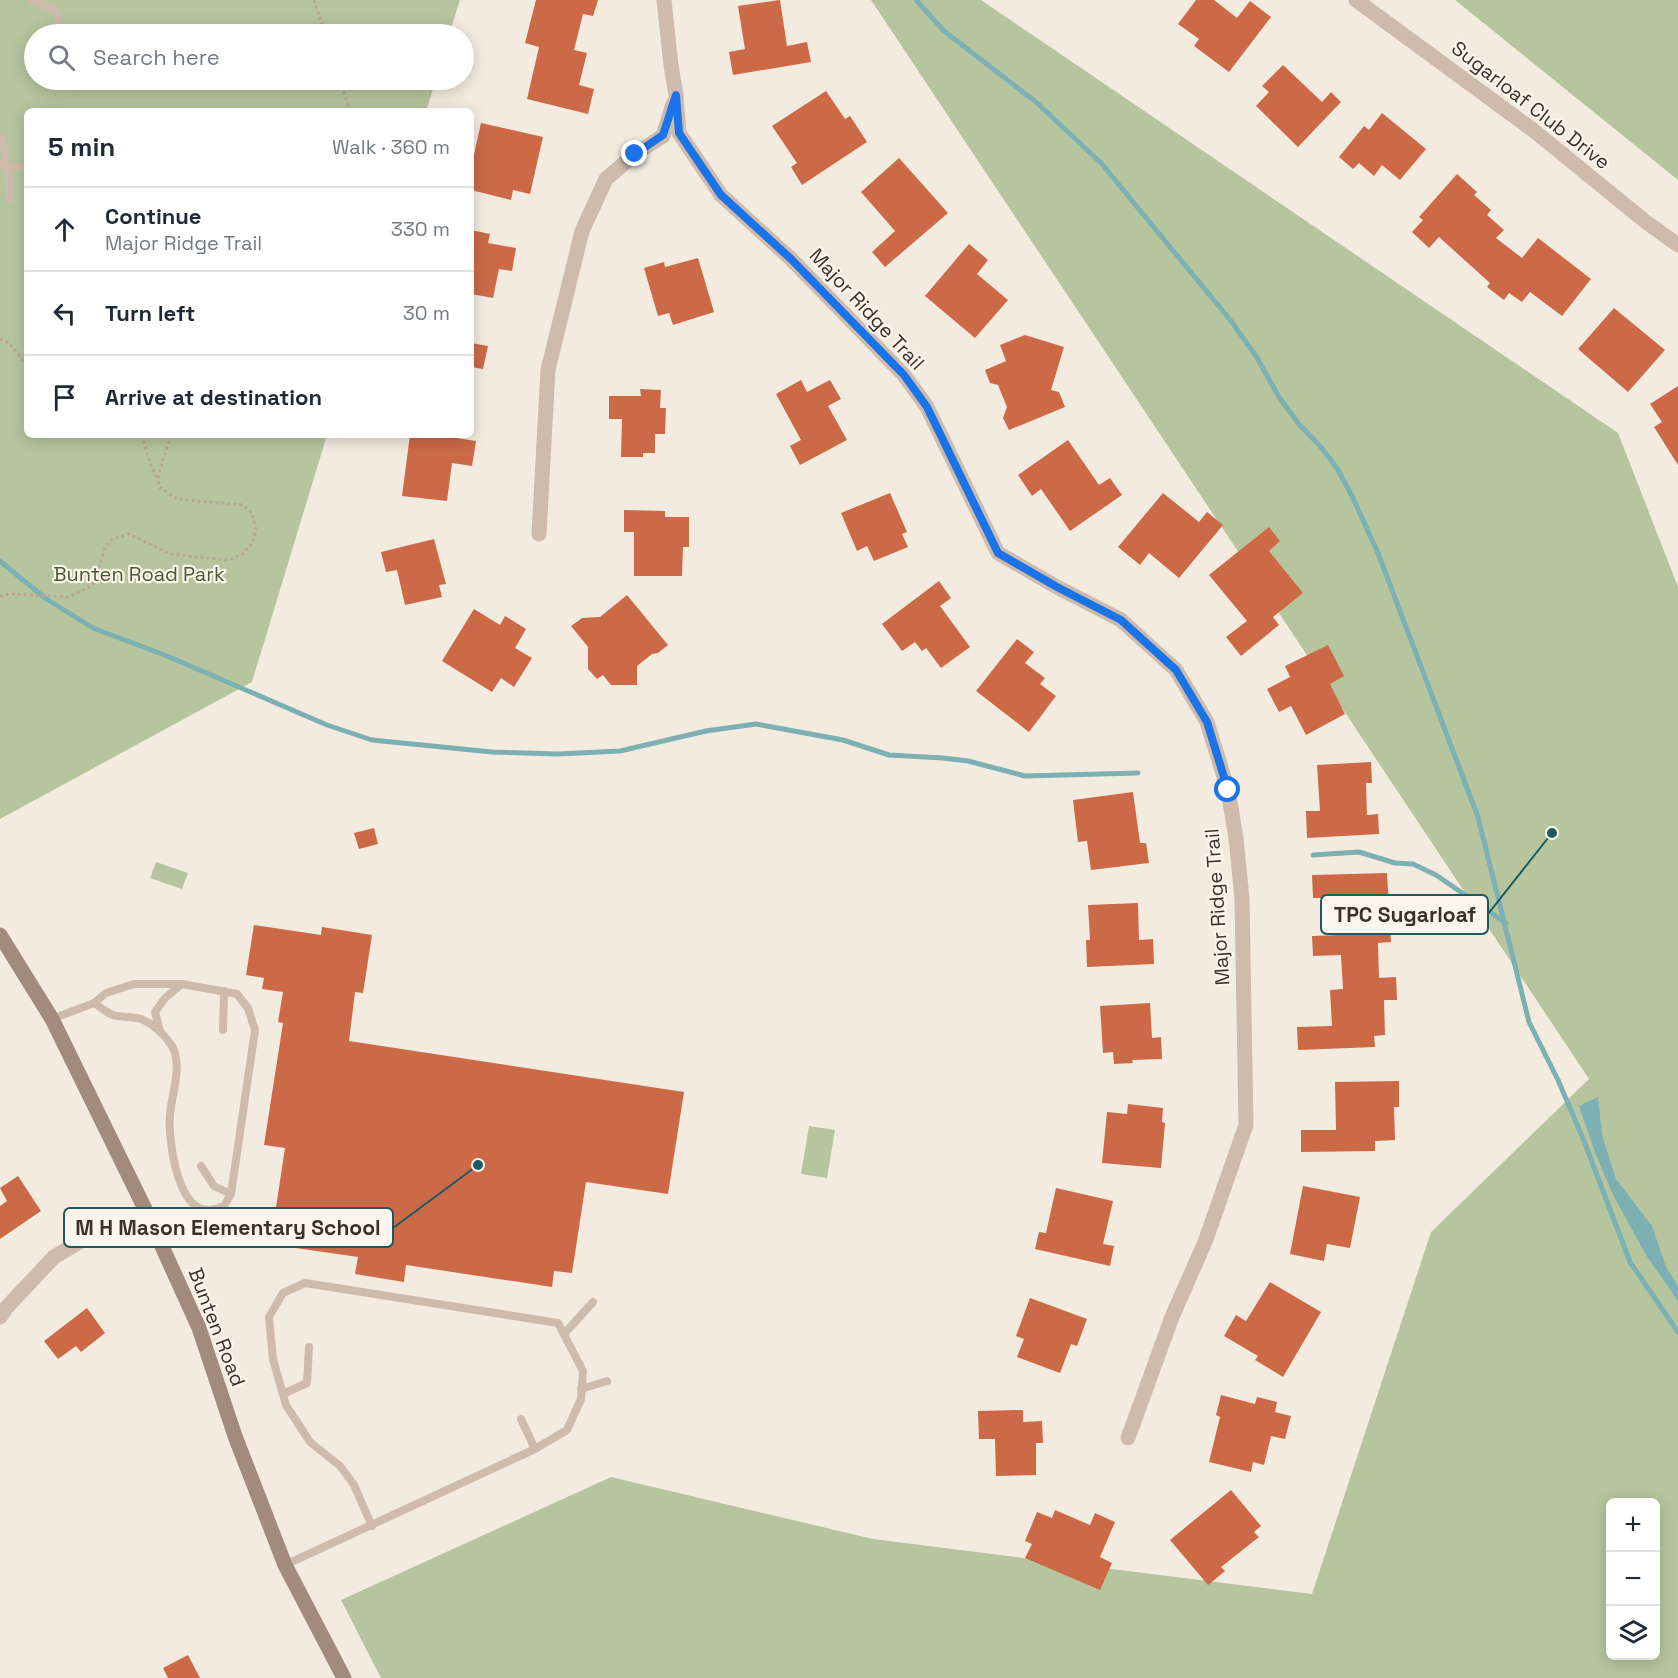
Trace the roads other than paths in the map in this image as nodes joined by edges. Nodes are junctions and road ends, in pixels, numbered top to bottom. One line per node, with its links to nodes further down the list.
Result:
1 (32, 0): 4 (lane)
2 (664, 0): 5 (street, Major Ridge Trail)
3 (1356, 0): 12 (street, Sugarloaf Club Drive)
4 (59, 24)
5 (676, 95): 13 (street); 32 (street, Major Ridge Trail)
6 (1, 138): 7 (lane)
7 (4, 165): 8 (lane); 9 (lane)
8 (24, 166)
9 (9, 188): 10 (lane); 11 (lane)
10 (0, 193)
11 (10, 200)
12 (1678, 244)
13 (539, 534)
14 (0, 935): 18 (street, Bunten Road)
15 (182, 984): 16 (lane); 17 (lane); 20 (lane)
16 (224, 990): 19 (lane); 22 (lane)
17 (94, 1004): 18 (lane); 20 (lane)
18 (52, 1019): 23 (street, Bunten Road)
19 (224, 1030)
20 (160, 1031): 22 (lane)
21 (201, 1166): 22 (lane)
22 (231, 1194)
23 (146, 1211): 25 (street); 35 (street, Bunten Road)
24 (593, 1302): 26 (lane)
25 (0, 1317)
26 (564, 1334): 29 (lane); 30 (lane)
27 (309, 1347): 30 (lane)
28 (607, 1381): 29 (lane)
29 (581, 1389): 33 (lane)
30 (283, 1394): 34 (lane)
31 (522, 1419): 33 (lane)
32 (1128, 1438)
33 (535, 1449): 34 (lane)
34 (372, 1526): 35 (lane)
35 (285, 1565): 36 (street, Bunten Road)
36 (344, 1678)

